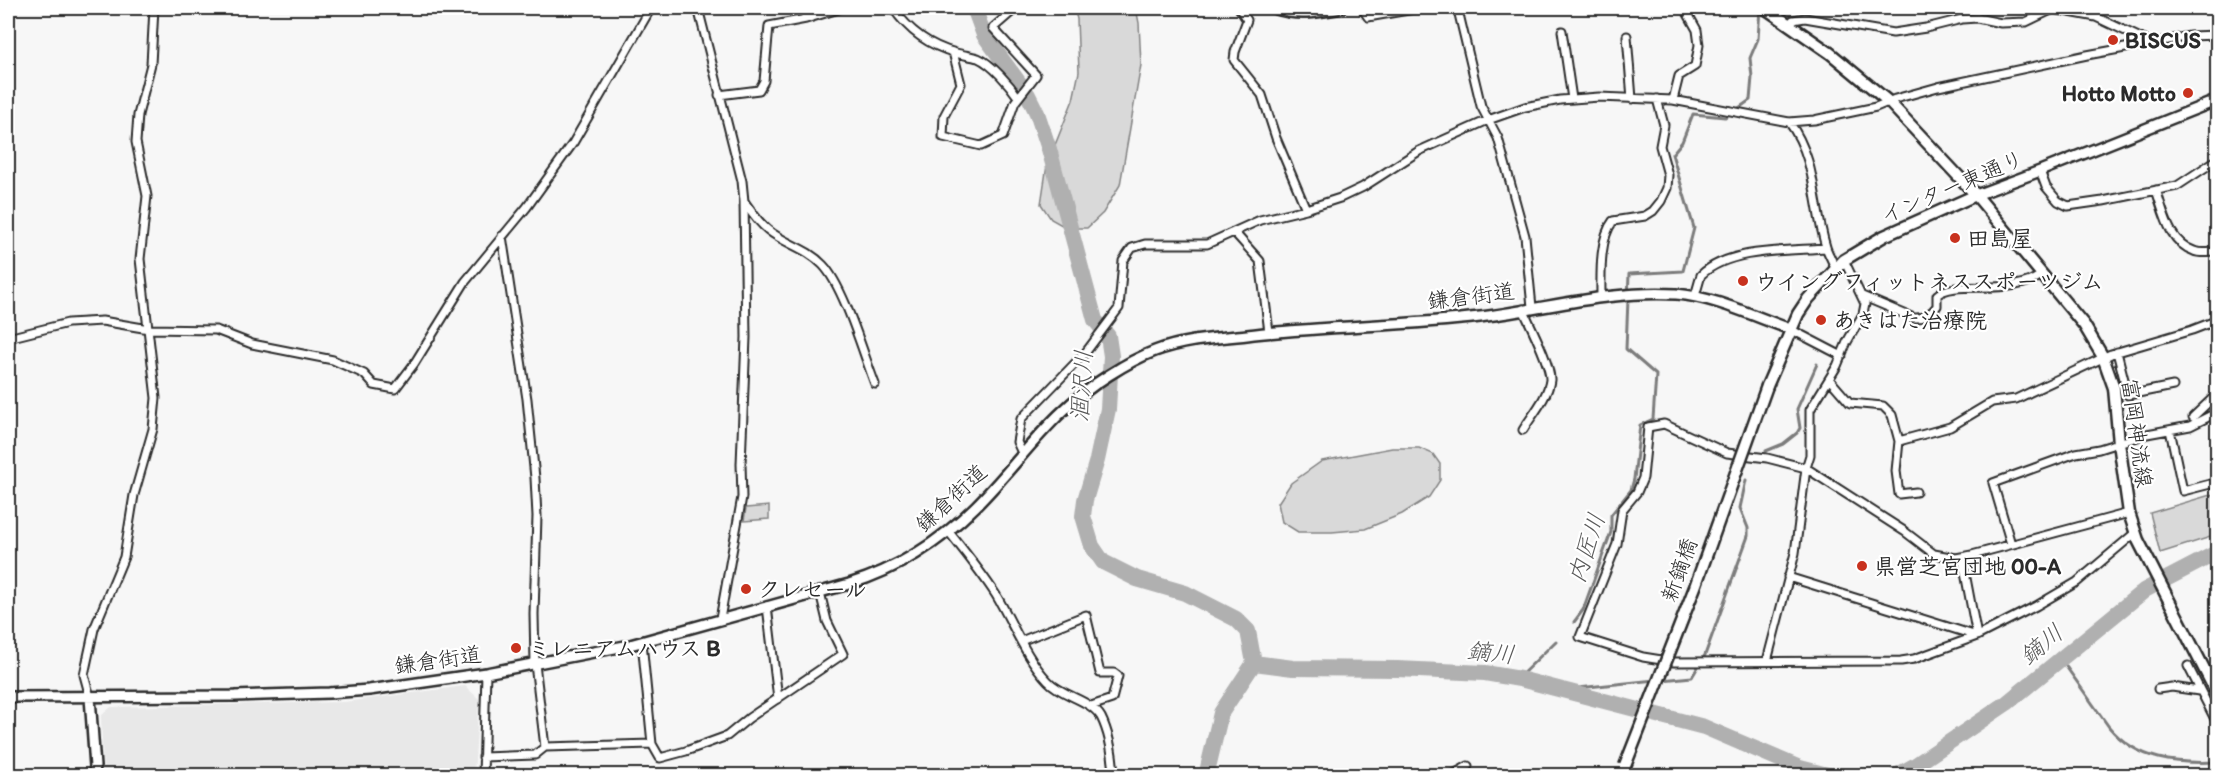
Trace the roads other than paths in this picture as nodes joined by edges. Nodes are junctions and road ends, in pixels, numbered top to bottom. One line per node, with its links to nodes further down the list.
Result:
1 (154, 8): 55 (street)
2 (651, 8): 43 (street)
3 (698, 8): 26 (street)
4 (803, 8): 18 (street)
5 (842, 8): 18 (street)
6 (893, 8): 25 (street)
7 (1016, 8): 27 (street)
8 (1239, 8): 41 (street)
9 (1275, 8): 10 (main road)
10 (1340, 8)
11 (1362, 8): 12 (street)
12 (1420, 8)
13 (1455, 8): 34 (street)
14 (1688, 8): 31 (street)
15 (2053, 8): 19 (street); 24 (street)
16 (2212, 8): 20 (street)
17 (1770, 9): 19 (main road, 富岡神流線)
18 (806, 19): 26 (street)
19 (1789, 24): 33 (main road, 富岡神流線)
20 (2217, 27)
21 (1562, 31): 28 (street)
22 (2217, 35): 24 (street)
23 (1627, 36): 29 (street)
24 (2151, 43): 33 (street)
25 (953, 52): 27 (street); 27 (street)
26 (719, 95): 40 (street)
27 (1018, 97)
28 (1572, 99): 29 (street); 34 (street)
29 (1632, 99): 30 (street)
30 (1657, 99): 31 (street); 51 (street)
31 (1673, 100): 35 (street)
32 (2217, 100): 37 (street, インター東通り)
33 (1889, 102): 35 (street); 39 (main road, 富岡神流線)
34 (1488, 120): 41 (street); 52 (street)
35 (1789, 122): 44 (street)
36 (2217, 159): 38 (street)
37 (2040, 171): 38 (street); 39 (street, インター東通り)
38 (2156, 190): 45 (street)
39 (1976, 195): 46 (main road, インター東通り); 48 (main road, 富岡神流線)
40 (744, 201): 62 (street); 85 (street)
41 (1306, 209): 42 (street)
42 (1234, 232): 56 (street); 73 (street)
43 (502, 236): 55 (street); 90 (street)
44 (1826, 248): 47 (street); 49 (street)
45 (2217, 252)
46 (1844, 260): 47 (main road, インター東通り); 50 (street)
47 (1835, 269): 54 (main road, インター東通り)
48 (2042, 274): 50 (street); 60 (main road, 富岡神流線)
49 (1695, 296): 51 (street, 鎌倉街道); 54 (street, 鎌倉街道)
50 (1862, 296): 59 (street)
51 (1601, 297): 52 (street, 鎌倉街道)
52 (1527, 308): 56 (street, 鎌倉街道); 69 (street)
53 (2217, 320): 58 (street)
54 (1790, 328): 59 (street); 63 (main road, インター東通り)
55 (149, 330): 57 (street); 97 (street)
56 (1269, 332): 73 (street, 鎌倉街道)
57 (8, 338)
58 (2117, 352): 60 (street); 64 (street)
59 (1842, 356): 61 (street)
60 (2103, 357): 71 (street); 72 (main road, 富岡神流線)
61 (1830, 380): 71 (street); 74 (street)
62 (875, 384)
63 (1767, 386): 105 (main road, 新鏑橋, bridge)
64 (2173, 386)
65 (2217, 398): 67 (street)
66 (2216, 413): 68 (street); 70 (street)
67 (2193, 417)
68 (2217, 423)
69 (1523, 430)
70 (2170, 430): 72 (street); 75 (street)
71 (1899, 441): 76 (street)
72 (2119, 442): 77 (main road, 富岡神流線); 80 (street)
73 (1022, 453): 78 (street, 鎌倉街道)
74 (1806, 468): 81 (street); 82 (street); 89 (street)
75 (2217, 482)
76 (1916, 492)
77 (2129, 513): 79 (main road, 富岡神流線); 80 (street)
78 (949, 532): 83 (street, 鎌倉街道); 87 (street)
79 (2137, 536): 86 (street); 95 (main road, 富岡神流線)
80 (2011, 544): 81 (street)
81 (1962, 557): 86 (street)
82 (1788, 577): 86 (street); 89 (street)
83 (820, 592): 84 (street, 鎌倉街道); 98 (street)
84 (768, 606): 85 (street, 鎌倉街道); 98 (street)
85 (720, 619): 88 (street, 鎌倉街道)
86 (1977, 636): 89 (street)
87 (1021, 641): 99 (street); 99 (street)
88 (642, 642): 90 (street, 鎌倉街道); 101 (street)
89 (1767, 661)
90 (535, 664): 92 (street, 鎌倉街道); 102 (street)
91 (2188, 666): 94 (street)
92 (486, 673): 97 (street, 鎌倉街道); 103 (street)
93 (2158, 689): 94 (street)
94 (2199, 691): 100 (street)
95 (2217, 696)
96 (8, 697): 97 (street, 鎌倉街道)
97 (90, 697): 106 (street)
98 (777, 699): 101 (street)
99 (1091, 706): 108 (street)
100 (2217, 725)
101 (652, 744): 102 (street)
102 (545, 747): 103 (street)
103 (483, 757): 107 (street)
104 (1468, 766): 109 (street)
105 (1624, 771)
106 (93, 776)
107 (483, 776)
108 (1114, 776)
109 (1450, 776)

